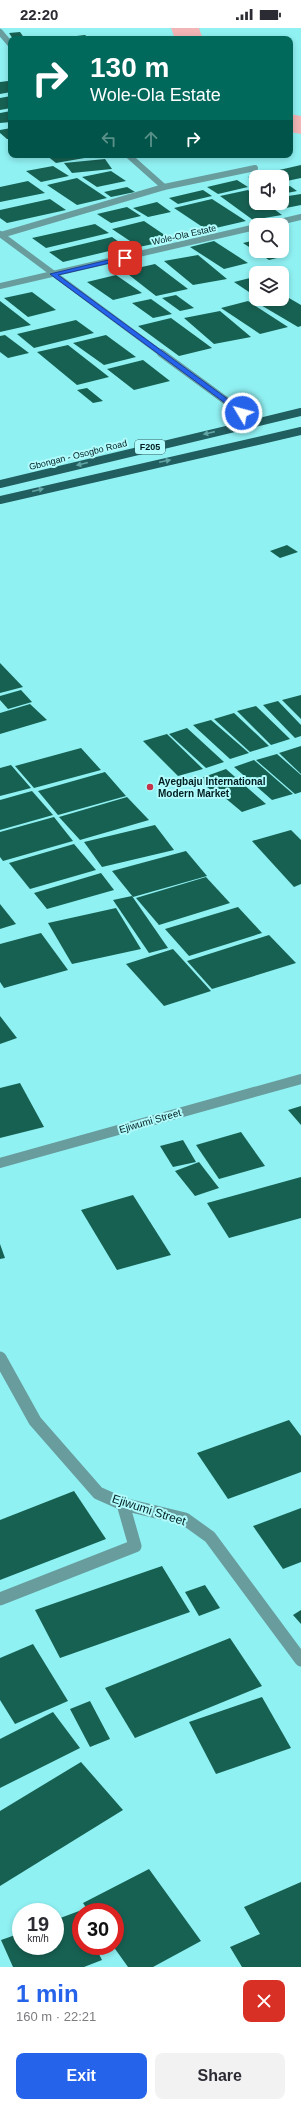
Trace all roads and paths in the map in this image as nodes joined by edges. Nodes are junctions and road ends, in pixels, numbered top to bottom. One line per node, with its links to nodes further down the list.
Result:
1 (0, 32): 2 (street)
2 (8, 41)
3 (131, 158): 5 (street)
4 (255, 168): 5 (street)
5 (164, 187): 9 (street)
6 (301, 217): 7 (street)
7 (289, 220)
8 (249, 230): 10 (street, Wole-Ola Estate)
9 (1, 234): 10 (street)
10 (53, 274): 11 (street, Wole-Ola Estate); 13 (street)
11 (0, 286)
12 (301, 412): 13 (main road, Gbongan - Osogbo Road / F205)
13 (255, 422): 15 (main road, Gbongan - Osogbo Road / F205, one-way to 15)
14 (301, 431): 16 (main road, F205, one-way to 14)
15 (0, 484)
16 (0, 500)
17 (301, 1079): 18 (street, Ejiwumi Street)
18 (0, 1163)
19 (0, 1358): 20 (street, Ejiwumi Street)
20 (123, 1504): 21 (street); 22 (street, Ejiwumi Street)
21 (0, 1599)
22 (301, 1660)

